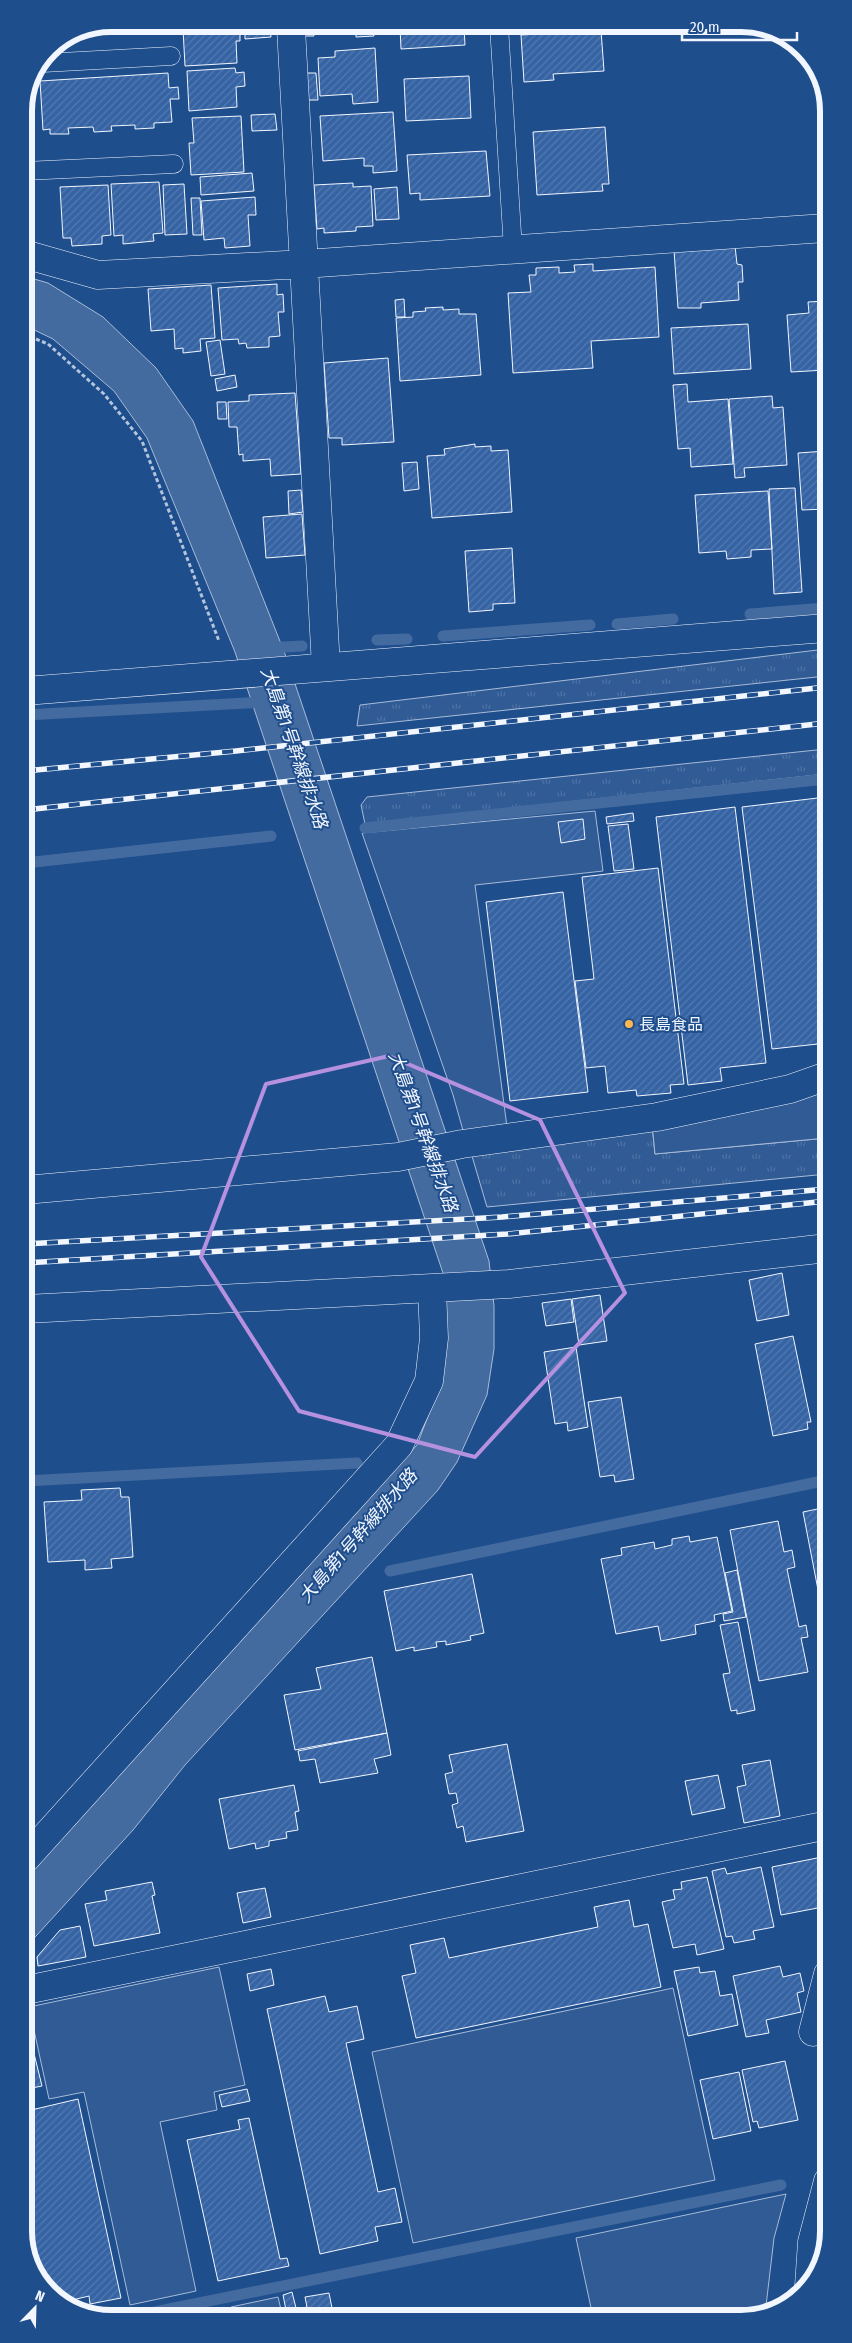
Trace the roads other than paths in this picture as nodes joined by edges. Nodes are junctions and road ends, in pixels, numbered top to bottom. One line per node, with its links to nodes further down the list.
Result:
1 (291, 32): 10 (street)
2 (499, 33): 8 (lane)
3 (171, 56): 4 (lane)
4 (50, 63)
5 (174, 164): 6 (lane)
6 (33, 171)
7 (820, 228): 8 (street)
8 (513, 249): 10 (street)
9 (33, 257): 10 (street)
10 (304, 264): 12 (street)
11 (820, 628): 12 (street)
12 (326, 667): 13 (street)
13 (33, 690)
14 (820, 1078): 15 (street)
15 (32, 1189)
16 (820, 1249): 17 (street)
17 (438, 1288): 18 (street); 19 (street)
18 (32, 1309)
19 (56, 1826): 20 (street); 22 (street)
20 (32, 1827)
21 (820, 1828): 23 (street)
22 (32, 1851)
23 (32, 1989)
24 (820, 2005): 25 (street)
25 (813, 2032)
26 (820, 2212): 27 (street)
27 (810, 2268)

